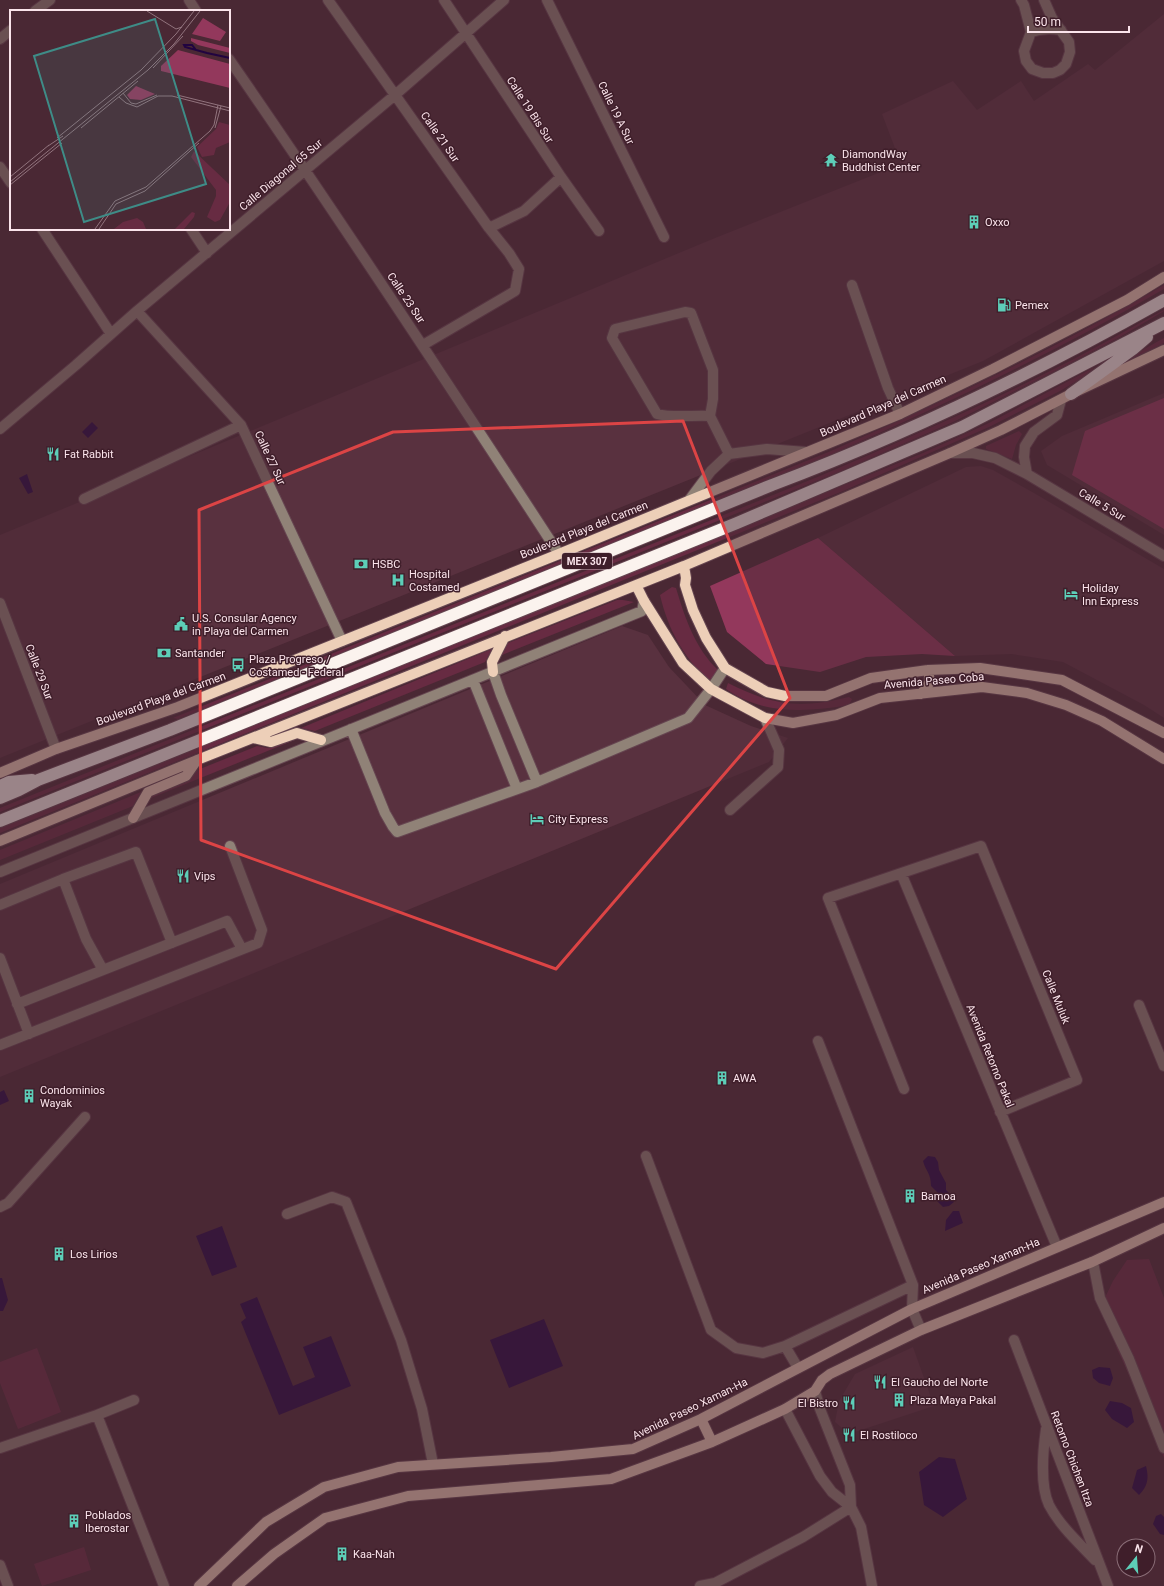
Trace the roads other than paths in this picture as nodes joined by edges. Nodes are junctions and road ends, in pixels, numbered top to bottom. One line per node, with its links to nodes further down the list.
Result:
1 (50, 0): 9 (street)
2 (188, 0): 10 (street)
3 (328, 0): 17 (street, Calle 21 Sur)
4 (444, 0): 13 (street, Calle 19 Bis Sur)
5 (504, 0): 13 (street, Calle Diagonal 65 Sur)
6 (547, 0): 26 (street, Calle 19 A Sur)
7 (1021, 0): 14 (street)
8 (1044, 0): 11 (street)
9 (39, 7)
10 (195, 10)
11 (1061, 30): 14 (street); 14 (street)
12 (10, 31): 15 (street)
13 (466, 32): 17 (street, Calle Diagonal 65 Sur); 20 (street, Calle 19 Bis Sur)
14 (1031, 32)
15 (0, 39)
16 (230, 60): 19 (street, Calle 23 Sur)
17 (395, 95): 19 (street, Calle Diagonal 65 Sur); 22 (street, Calle 21 Sur)
18 (0, 167): 21 (street)
19 (305, 170): 27 (street, Calle Diagonal 65 Sur); 34 (street, Calle 23 Sur)
20 (561, 177): 22 (street); 25 (street, Calle 19 Bis Sur)
21 (10, 182)
22 (489, 228): 34 (street, Calle 21 Sur)
23 (43, 230): 33 (street)
24 (192, 230): 27 (street)
25 (598, 231)
26 (664, 237)
27 (207, 253): 31 (street, Calle Diagonal 65 Sur)
28 (1164, 277): 37 (main road, Boulevard Playa del Carmen)
29 (852, 285): 37 (street)
30 (1164, 300): 70 (highway, MEX 307)
31 (137, 311): 33 (street, Calle Diagonal 65 Sur); 39 (street, Calle 27 Sur)
32 (1162, 323): 36 (highway); 77 (highway, MEX 307)
33 (111, 334): 40 (street, Calle Diagonal 65 Sur)
34 (423, 345): 47 (street, Calle 23 Sur)
35 (1164, 350): 36 (main road)
36 (1066, 397): 42 (main road); 44 (street)
37 (900, 414): 41 (main road, Boulevard Playa del Carmen)
38 (710, 416): 38 (street); 43 (street)
39 (241, 425): 46 (street); 54 (street, Calle 27 Sur)
40 (0, 429)
41 (806, 452): 43 (street); 45 (main road, Boulevard Playa del Carmen)
42 (950, 453): 44 (street, Calle 5 Sur); 49 (main road)
43 (729, 454): 45 (street)
44 (1027, 474): 48 (street, Calle 5 Sur)
45 (690, 499): 47 (main road, Boulevard Playa del Carmen)
46 (84, 500)
47 (559, 554): 54 (main road, Boulevard Playa del Carmen)
48 (1164, 556)
49 (684, 566): 50 (main road); 55 (main road, Avenida Paseo Coba)
50 (636, 585): 51 (main road, Avenida Paseo Coba); 53 (main road)
51 (644, 601): 57 (street); 59 (main road, Avenida Paseo Coba)
52 (0, 603): 66 (street, Calle 29 Sur)
53 (505, 636): 57 (main road); 64 (main road)
54 (342, 641): 66 (main road, Boulevard Playa del Carmen)
55 (725, 668): 56 (main road, Avenida Paseo Coba); 59 (street)
56 (928, 670): 60 (main road); 63 (main road, Avenida Paseo Coba)
57 (493, 672): 58 (street); 71 (street)
58 (473, 680): 62 (street); 73 (street)
59 (711, 689): 61 (main road, Avenida Paseo Coba); 71 (street)
60 (921, 694): 61 (main road, Avenida Paseo Coba); 67 (main road, Avenida Paseo Coba)
61 (765, 718): 75 (street)
62 (351, 729): 65 (street); 73 (street)
63 (1164, 733)
64 (252, 738): 65 (main road); 68 (main road)
65 (321, 740): 76 (street)
66 (56, 749): 69 (main road, Boulevard Playa del Carmen)
67 (1164, 759)
68 (197, 760): 76 (main road); 78 (main road)
69 (0, 773)
70 (38, 780): 72 (highway); 74 (highway, MEX 307)
71 (537, 782): 73 (street)
72 (0, 786)
73 (517, 790)
74 (0, 798)
75 (730, 810)
76 (133, 818): 80 (street)
77 (0, 821)
78 (0, 840)
79 (230, 846): 85 (street)
80 (0, 872)
81 (901, 873): 94 (street); 95 (street, Avenida Retorno Pakal); 95 (street, Calle Muluk)
82 (63, 879): 83 (street); 84 (street); 87 (street)
83 (0, 905)
84 (172, 943): 85 (street); 87 (street)
85 (242, 949): 90 (street)
86 (0, 958): 88 (street)
87 (103, 970): 88 (street)
88 (17, 1004): 90 (street)
89 (1138, 1005): 93 (street)
90 (28, 1034): 92 (street)
91 (818, 1041): 104 (street)
92 (0, 1045)
93 (1164, 1066)
94 (904, 1089)
95 (1000, 1112): 102 (street, Avenida Retorno Pakal)
96 (85, 1117): 99 (street)
97 (646, 1156): 108 (street)
98 (1164, 1202): 102 (main road, Avenida Paseo Xaman-Ha)
99 (0, 1207)
100 (287, 1214): 119 (street)
101 (1164, 1228): 103 (main road)
102 (1057, 1247): 105 (main road, Avenida Paseo Xaman-Ha)
103 (1092, 1262): 106 (main road); 118 (street)
104 (913, 1285): 105 (street); 108 (street)
105 (912, 1309): 106 (street); 109 (main road, Avenida Paseo Xaman-Ha)
106 (921, 1330): 110 (main road)
107 (1014, 1340): 115 (street, Retorno Chichen Itza)
108 (784, 1346): 109 (street)
109 (798, 1368): 114 (main road, Avenida Paseo Xaman-Ha)
110 (815, 1391): 112 (main road); 120 (street)
111 (134, 1400): 113 (street)
112 (785, 1409): 116 (main road); 120 (street)
113 (97, 1415): 117 (street); 124 (street)
114 (701, 1419): 116 (main road); 119 (main road, Avenida Paseo Xaman-Ha)
115 (1047, 1427): 121 (street, Retorno Chichen Itza); 121 (street)
116 (712, 1442): 126 (main road)
117 (0, 1448)
118 (1164, 1448)
119 (433, 1464): 125 (main road, Avenida Paseo Xaman-Ha)
120 (851, 1507): 127 (street); 128 (street)
121 (1099, 1564): 129 (street, Retorno Chichen Itza)
122 (0, 1565): 123 (street)
123 (8, 1586)
124 (164, 1586)
125 (199, 1586)
126 (237, 1586)
127 (700, 1586)
128 (872, 1586)
129 (1108, 1586)

